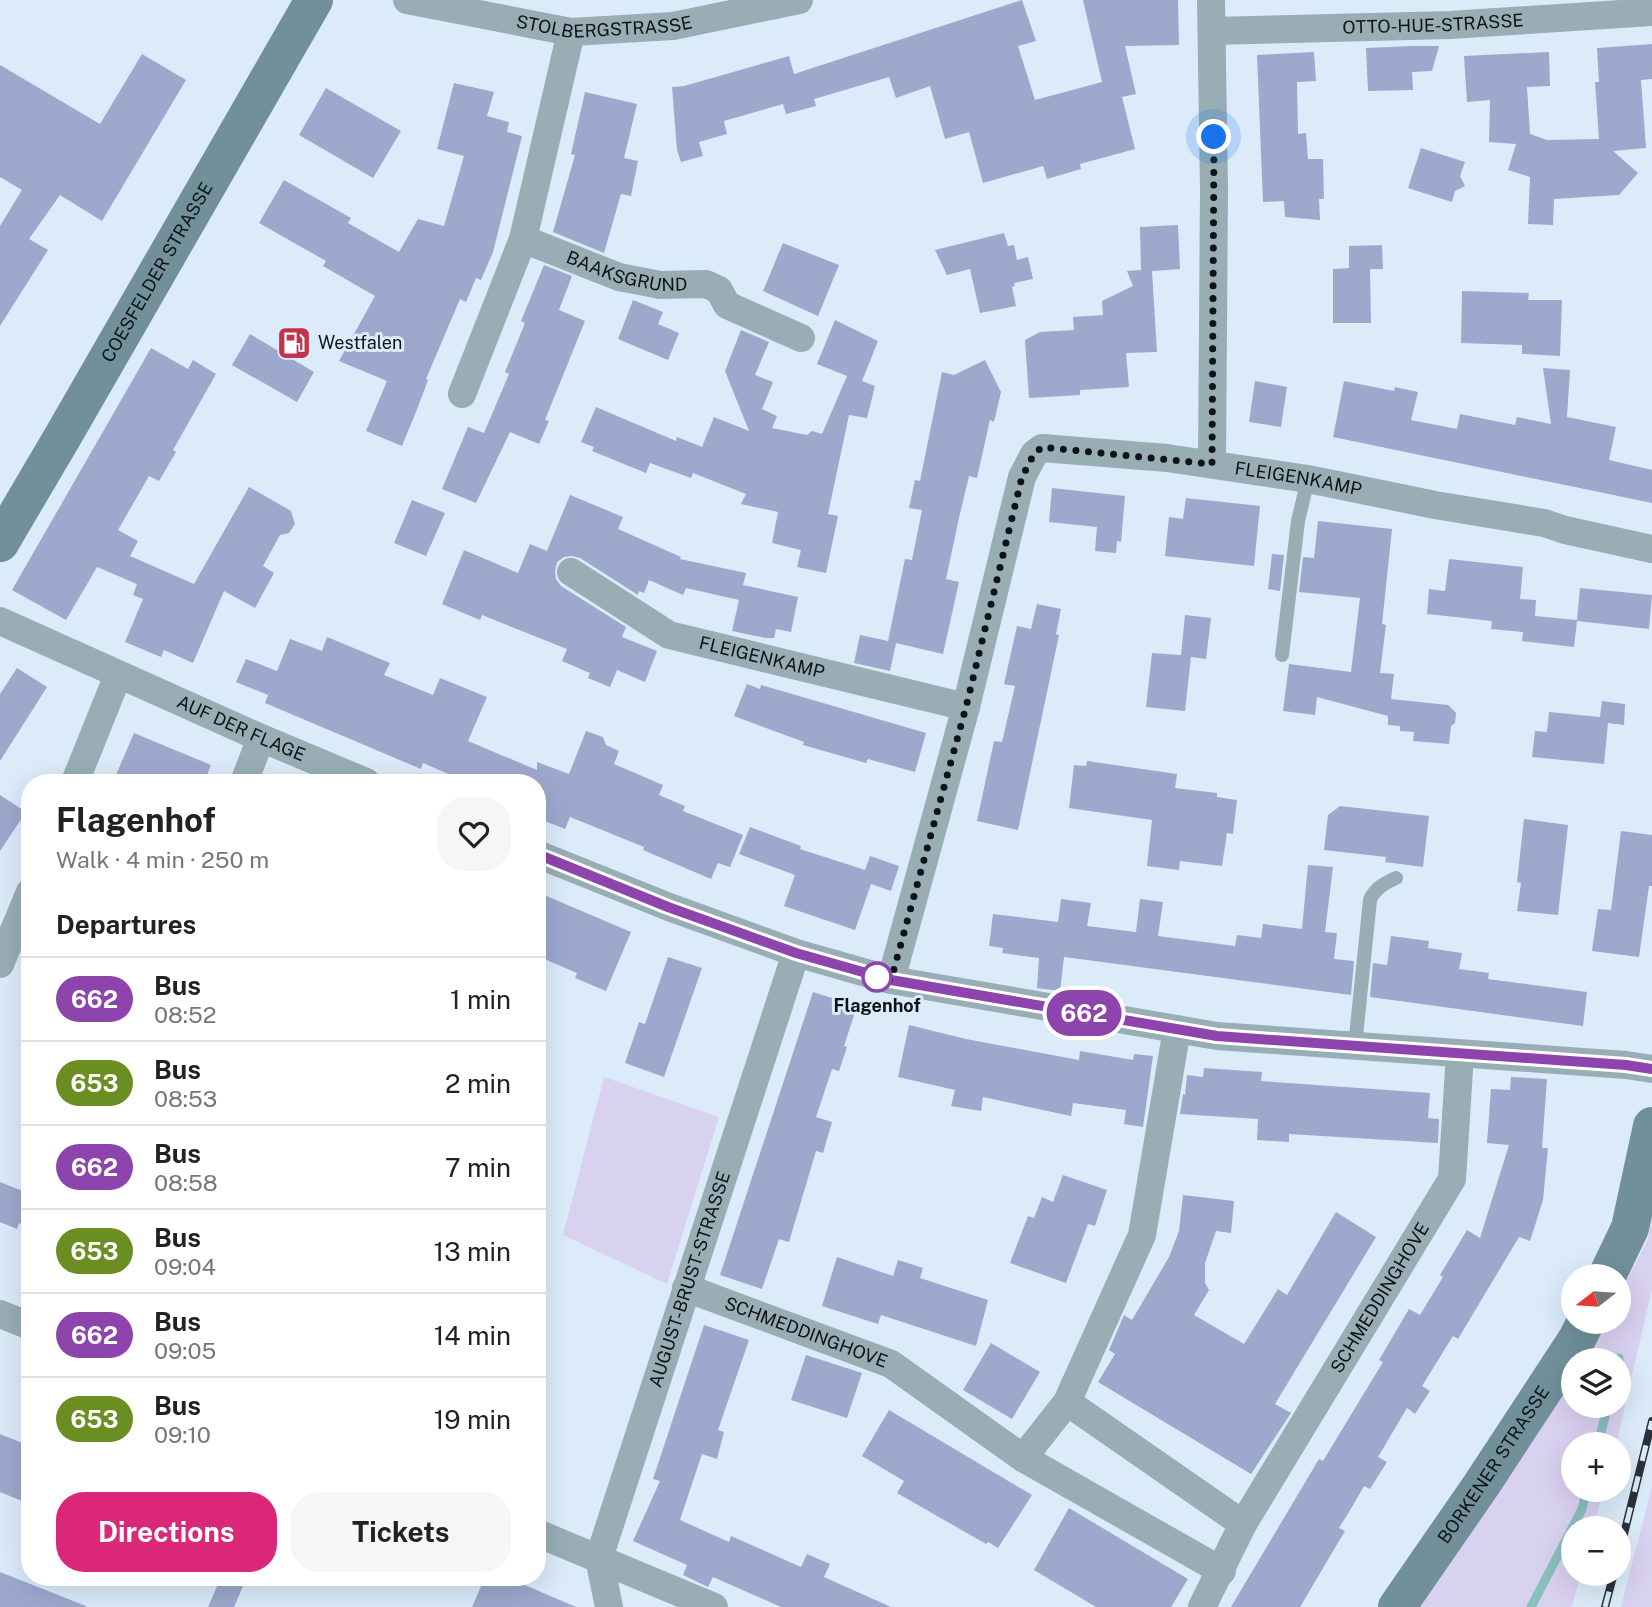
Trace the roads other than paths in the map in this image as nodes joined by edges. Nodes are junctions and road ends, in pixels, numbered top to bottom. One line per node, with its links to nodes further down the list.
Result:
1 (314, 0): 13 (street, COESFELDER STRASSE)
2 (407, 0): 7 (street, STOLBERGSTRASSE)
3 (799, 0): 7 (street, STOLBERGSTRASSE)
4 (1212, 0): 6 (street)
5 (1652, 12): 6 (street, OTTO-HUE-STRASSE)
6 (1213, 31): 11 (street)
7 (571, 32): 8 (street)
8 (523, 239): 9 (street, BAAKSGRUND); 10 (street)
9 (801, 338)
10 (462, 394)
11 (1212, 464): 12 (street, FLEIGENKAMP); 19 (street, FLEIGENKAMP)
12 (1308, 479): 14 (street, FLEIGENKAMP); 17 (lane)
13 (0, 543)
14 (1652, 549)
15 (571, 572): 19 (street, FLEIGENKAMP)
16 (0, 621): 18 (street, AUF DER FLAGE)
17 (1282, 655)
18 (118, 675): 20 (street, AUF DER FLAGE); 21 (street)
19 (966, 707): 29 (street, FLEIGENKAMP)
20 (261, 738): 22 (street); 23 (street, AUF DER FLAGE)
21 (78, 774)
22 (247, 774)
23 (347, 774)
24 (546, 857): 27 (street)
25 (1396, 878): 31 (lane)
26 (21, 914): 28 (street)
27 (796, 953): 29 (street); 36 (street, AUGUST-BRUST-STRASSE)
28 (0, 964)
29 (891, 980): 30 (street)
30 (1177, 1029): 31 (street); 40 (street)
31 (1355, 1046): 32 (street)
32 (1461, 1054): 33 (street); 42 (street, SCHMEDDINGHOVE)
33 (1652, 1069)
34 (1652, 1126): 35 (street)
35 (1613, 1264)
36 (686, 1288): 41 (street, SCHMEDDINGHOVE); 44 (street, AUGUST-BRUST-STRASSE)
37 (0, 1314): 38 (street)
38 (21, 1322)
39 (1580, 1334): 49 (street, BORKENER STRASSE)
40 (1067, 1402): 41 (street); 42 (street)
41 (1023, 1458): 45 (street, SCHMEDDINGHOVE)
42 (1243, 1524): 45 (street, SCHMEDDINGHOVE)
43 (546, 1537): 44 (street)
44 (598, 1558): 46 (street); 47 (street)
45 (1222, 1571): 48 (street, SCHMEDDINGHOVE)
46 (609, 1607)
47 (714, 1607)
48 (1202, 1607)
49 (1397, 1607)

